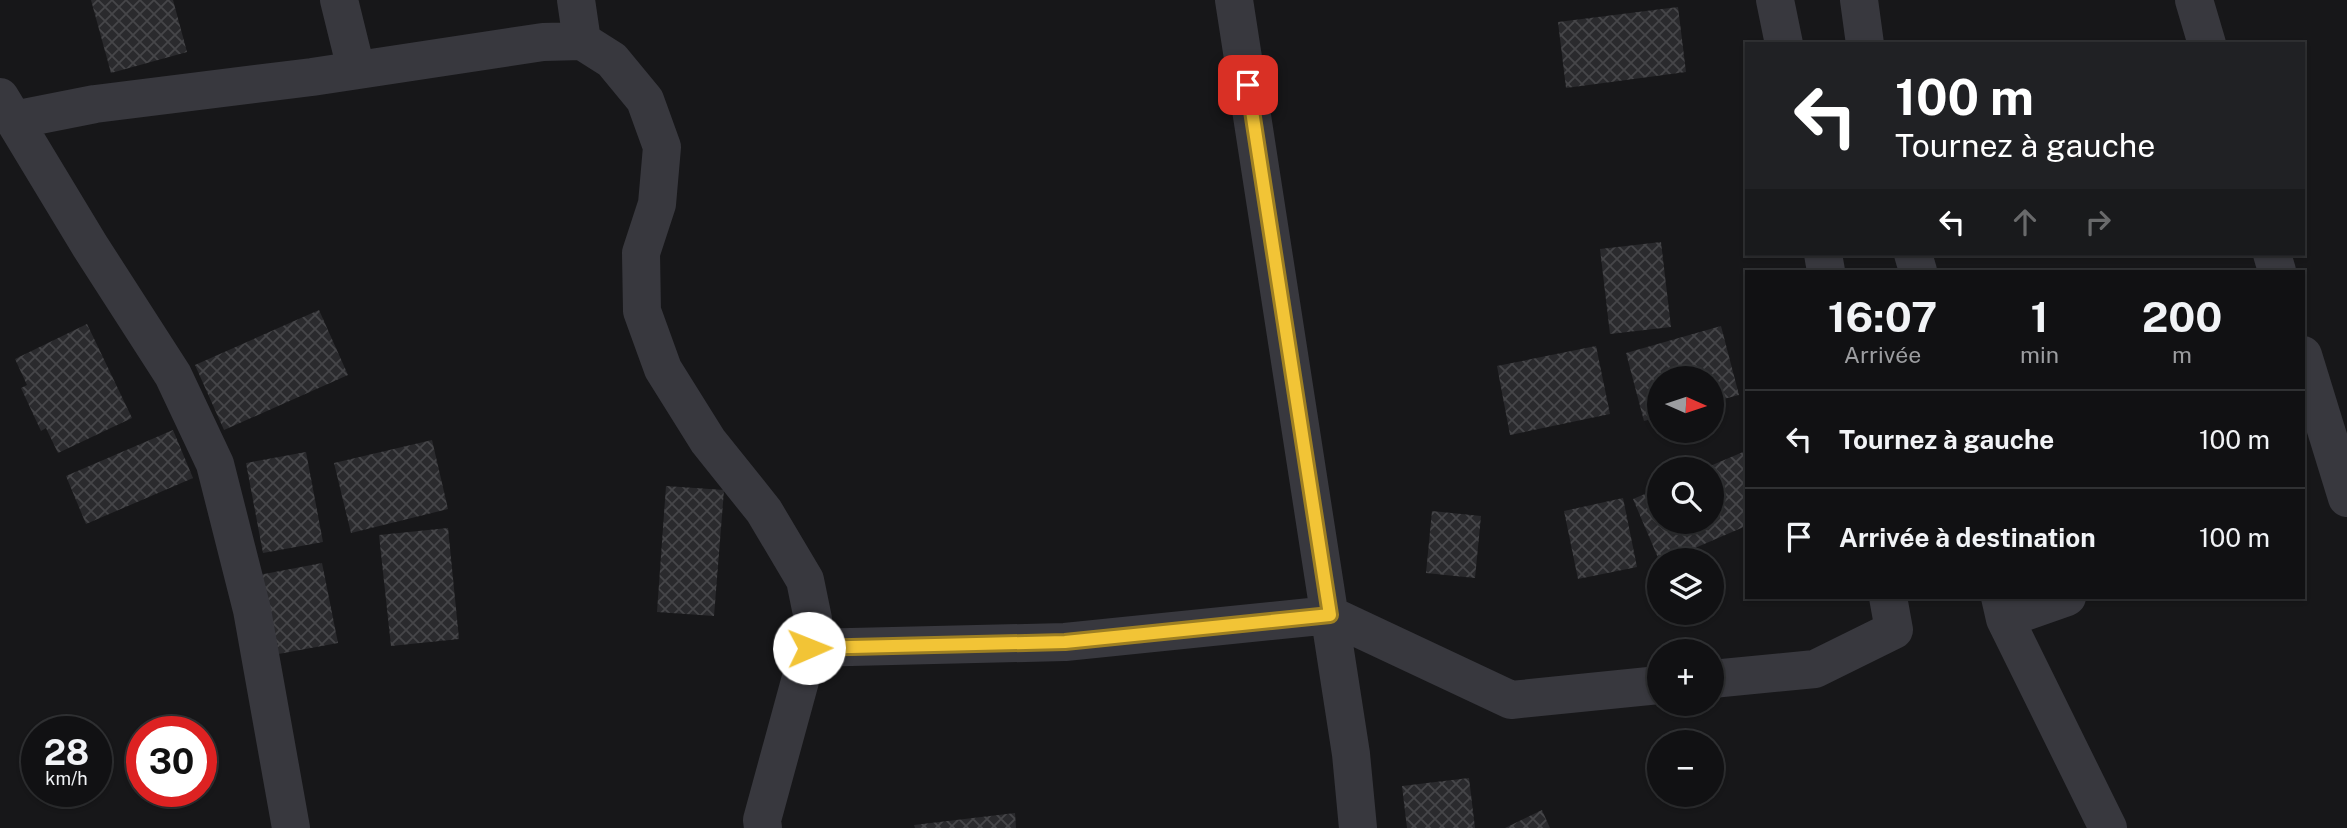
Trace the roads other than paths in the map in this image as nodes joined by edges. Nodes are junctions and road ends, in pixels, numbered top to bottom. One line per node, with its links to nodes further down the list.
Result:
1 (339, 0): 11 (street)
2 (576, 0): 7 (street)
3 (1234, 0): 18 (street)
4 (1775, 0): 8 (street)
5 (1859, 0): 9 (street)
6 (2194, 0): 10 (street)
7 (582, 41): 11 (street); 19 (street)
8 (1784, 42)
9 (1865, 42)
10 (2206, 42)
11 (356, 69): 12 (street)
12 (7, 109): 22 (street)
13 (2305, 362): 14 (street)
14 (2347, 498)
15 (1888, 599): 20 (street)
16 (2055, 599): 17 (street)
17 (2002, 608): 25 (street)
18 (1330, 615): 19 (street); 21 (street); 24 (street)
19 (809, 648): 23 (street)
20 (1724, 678)
21 (1647, 686)
22 (291, 828)
23 (763, 828)
24 (1358, 828)
25 (2108, 828)

